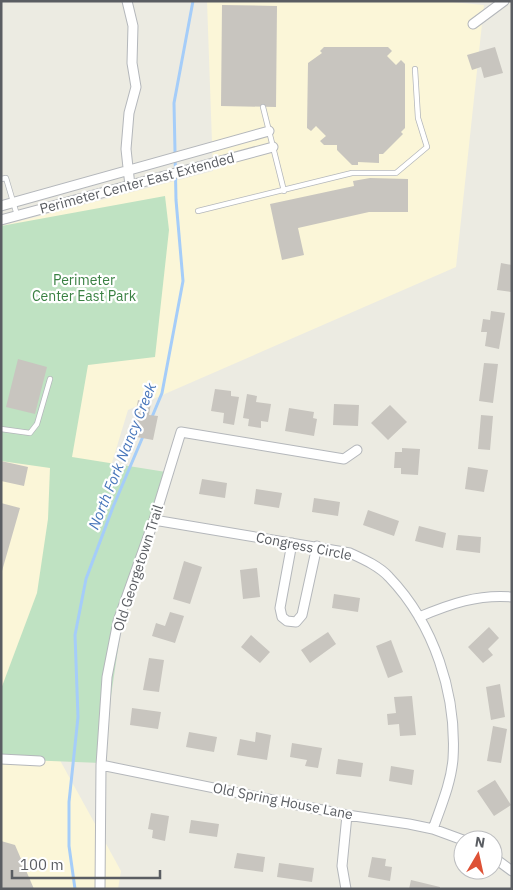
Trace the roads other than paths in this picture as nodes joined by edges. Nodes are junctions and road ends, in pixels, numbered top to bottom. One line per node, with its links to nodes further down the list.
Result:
1 (128, 1): 8 (street)
2 (504, 1): 3 (street)
3 (473, 24)
4 (415, 69): 11 (lane)
5 (263, 106): 6 (lane)
6 (269, 131): 7 (lane); 8 (street, Perimeter Center East Extended)
7 (273, 147): 10 (street, Perimeter Center East Extended); 11 (lane)
8 (127, 170): 10 (street); 12 (street, Perimeter Center East Extended)
9 (1, 179): 12 (lane)
10 (130, 186): 15 (street, Perimeter Center East Extended)
11 (284, 191): 14 (lane)
12 (13, 202): 13 (street, Perimeter Center East Extended); 15 (lane)
13 (1, 206)
14 (198, 211)
15 (17, 215): 16 (street, Perimeter Center East Extended)
16 (1, 220)
17 (50, 379): 18 (lane)
18 (1, 429)
19 (357, 450): 20 (street, Old Georgetown Trail)
20 (154, 520): 21 (street, Congress Circle); 27 (street, Old Georgetown Trail)
21 (292, 542): 22 (street, Congress Circle); 22 (street)
22 (317, 546): 24 (street, Congress Circle)
23 (512, 597): 24 (street)
24 (419, 617): 29 (street, Congress Circle)
25 (1, 759): 26 (street)
26 (40, 762)
27 (101, 765): 28 (street, Old Spring House Lane); 31 (street, Old Georgetown Trail)
28 (347, 815): 29 (street, Old Spring House Lane); 32 (street)
29 (433, 829): 30 (street, Old Spring House Lane)
30 (453, 836)
31 (100, 889)
32 (346, 889)

